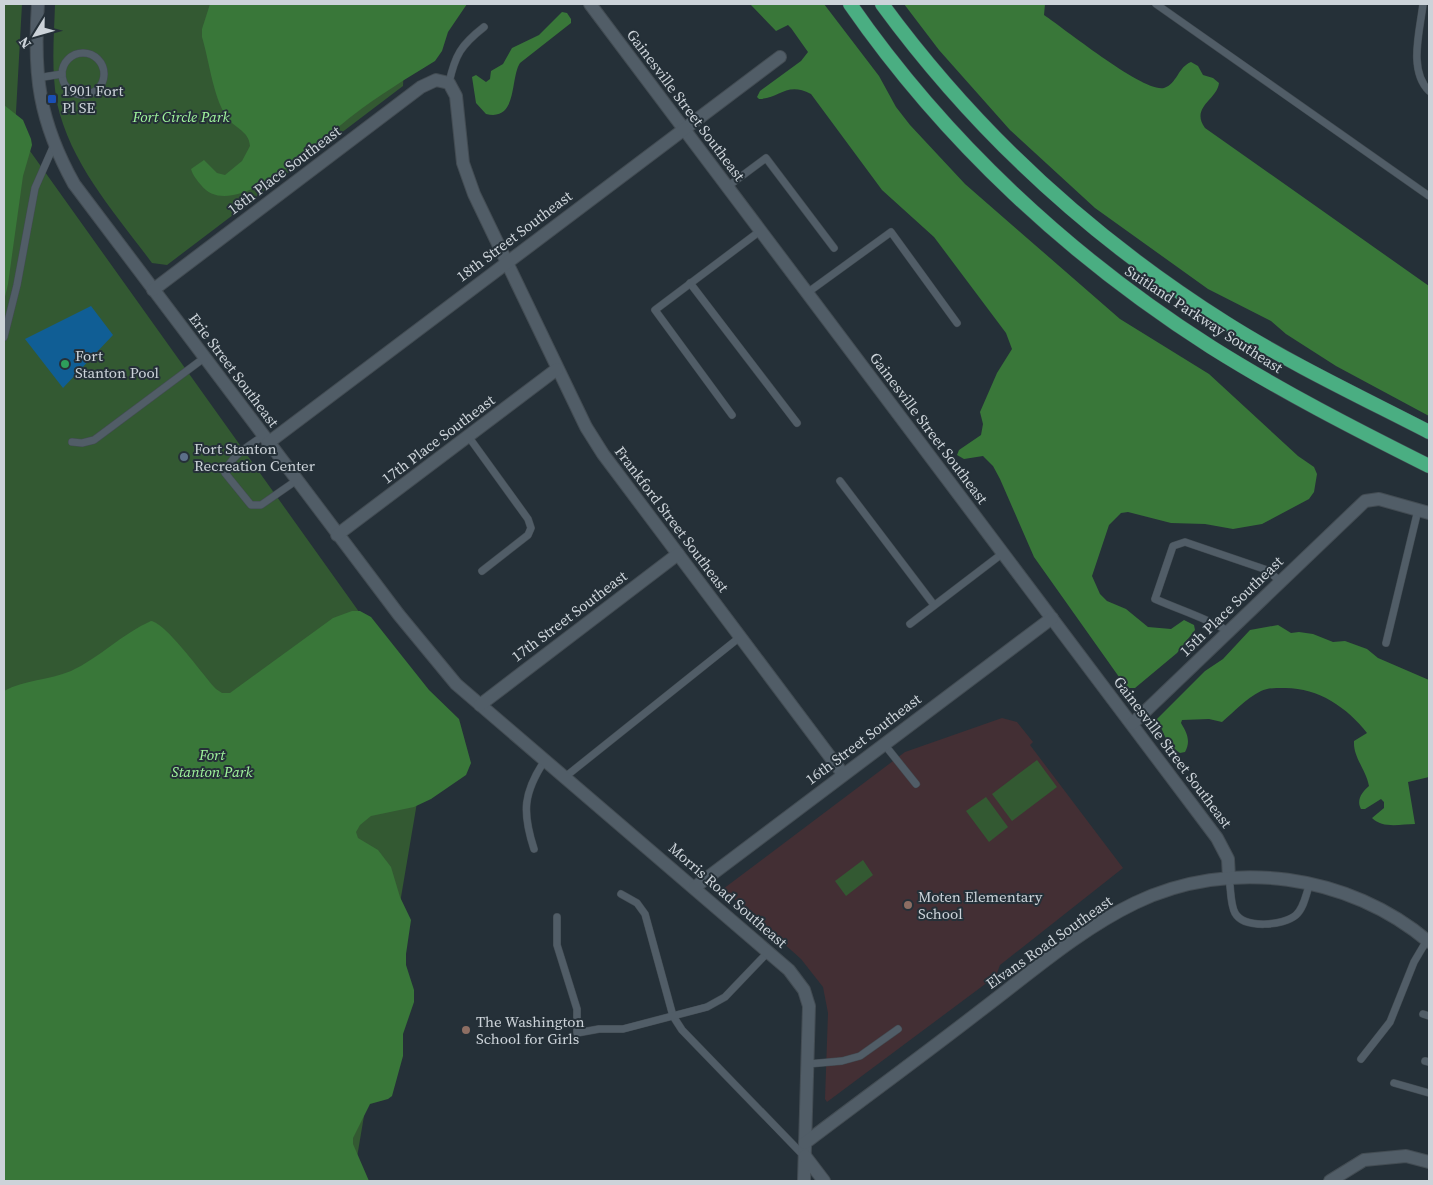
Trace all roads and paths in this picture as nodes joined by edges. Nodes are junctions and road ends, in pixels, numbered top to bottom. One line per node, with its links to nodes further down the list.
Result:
1 (38, 4): 10 (street, Erie Street Southeast)
2 (590, 4): 13 (street, Gainesville Street Southeast)
3 (850, 4): 33 (highway, Suitland Parkway Southeast)
4 (882, 4): 29 (highway, Suitland Parkway Southeast)
5 (1156, 4): 16 (lane)
6 (1423, 4): 12 (lane)
7 (484, 27): 11 (lane)
8 (780, 57): 13 (street, 18th Street Southeast)
9 (62, 74): 9 (lane); 10 (lane)
10 (37, 78): 14 (street, Erie Street Southeast)
11 (442, 82): 19 (street); 21 (street, 18th Place Southeast)
12 (1429, 91)
13 (683, 129): 15 (street, Gainesville Street Southeast); 19 (street, 18th Street Southeast)
14 (54, 145): 21 (street, Erie Street Southeast); 24 (lane)
15 (727, 187): 17 (street, Gainesville Street Southeast); 18 (lane)
16 (1429, 196)
17 (760, 231): 20 (lane); 22 (street, Gainesville Street Southeast)
18 (834, 248)
19 (506, 262): 26 (street, Frankford Street Southeast); 31 (street, 18th Street Southeast)
20 (690, 283): 27 (lane); 28 (lane)
21 (153, 290): 25 (street, Erie Street Southeast)
22 (807, 293): 23 (lane); 38 (street, Gainesville Street Southeast)
23 (957, 323)
24 (4, 337)
25 (204, 358): 31 (street, Erie Street Southeast); 32 (lane)
26 (557, 369): 30 (street, 17th Place Southeast); 39 (street, Frankford Street Southeast)
27 (732, 415)
28 (797, 423)
29 (1429, 432)
30 (468, 436): 37 (street, 17th Place Southeast); 40 (lane)
31 (265, 439): 34 (street, Erie Street Southeast); 34 (lane)
32 (72, 442)
33 (1429, 466)
34 (297, 480): 37 (street, Erie Street Southeast)
35 (840, 481): 42 (lane)
36 (1424, 512): 41 (street, 15th Place Southeast); 47 (lane)
37 (337, 534): 48 (street, Erie Street Southeast)
38 (1003, 553): 42 (lane); 43 (street, Gainesville Street Southeast)
39 (678, 554): 46 (street, Frankford Street Southeast); 48 (street, 17th Street Southeast)
40 (482, 571)
41 (1280, 581): 45 (street, 15th Place Southeast); 45 (lane)
42 (934, 605): 44 (lane)
43 (1052, 618): 49 (street, Gainesville Street Southeast); 50 (street, 16th Street Southeast)
44 (910, 624)
45 (1228, 631): 49 (street, 15th Place Southeast)
46 (740, 637): 52 (street, Frankford Street Southeast); 53 (lane)
47 (1386, 643)
48 (480, 704): 51 (street, Morris Road Southeast)
49 (1132, 724): 56 (street, Gainesville Street Southeast)
50 (884, 744): 52 (street, 16th Street Southeast); 54 (lane)
51 (545, 760): 53 (street, Morris Road Southeast); 55 (lane)
52 (843, 774): 58 (street, 16th Street Southeast)
53 (565, 777): 58 (street, Morris Road Southeast)
54 (916, 784)
55 (534, 849)
56 (1229, 878): 57 (street, Elvans Road Southeast); 57 (lane); 69 (street, Elvans Road Southeast)
57 (1310, 883): 61 (street, Elvans Road Southeast)
58 (695, 887): 62 (street, Morris Road Southeast)
59 (621, 894): 63 (lane)
60 (557, 917): 63 (lane)
61 (1428, 941): 65 (lane)
62 (769, 951): 63 (lane); 66 (street, Morris Road Southeast)
63 (674, 1016): 69 (lane)
64 (898, 1030): 66 (lane)
65 (1360, 1058)
66 (808, 1064): 69 (street, Morris Road Southeast)
67 (1394, 1083): 68 (lane)
68 (1429, 1093)
69 (805, 1150): 71 (street, Morris Road Southeast); 72 (street)
70 (1429, 1162): 73 (street)
71 (804, 1181)
72 (824, 1181)
73 (1330, 1181)

